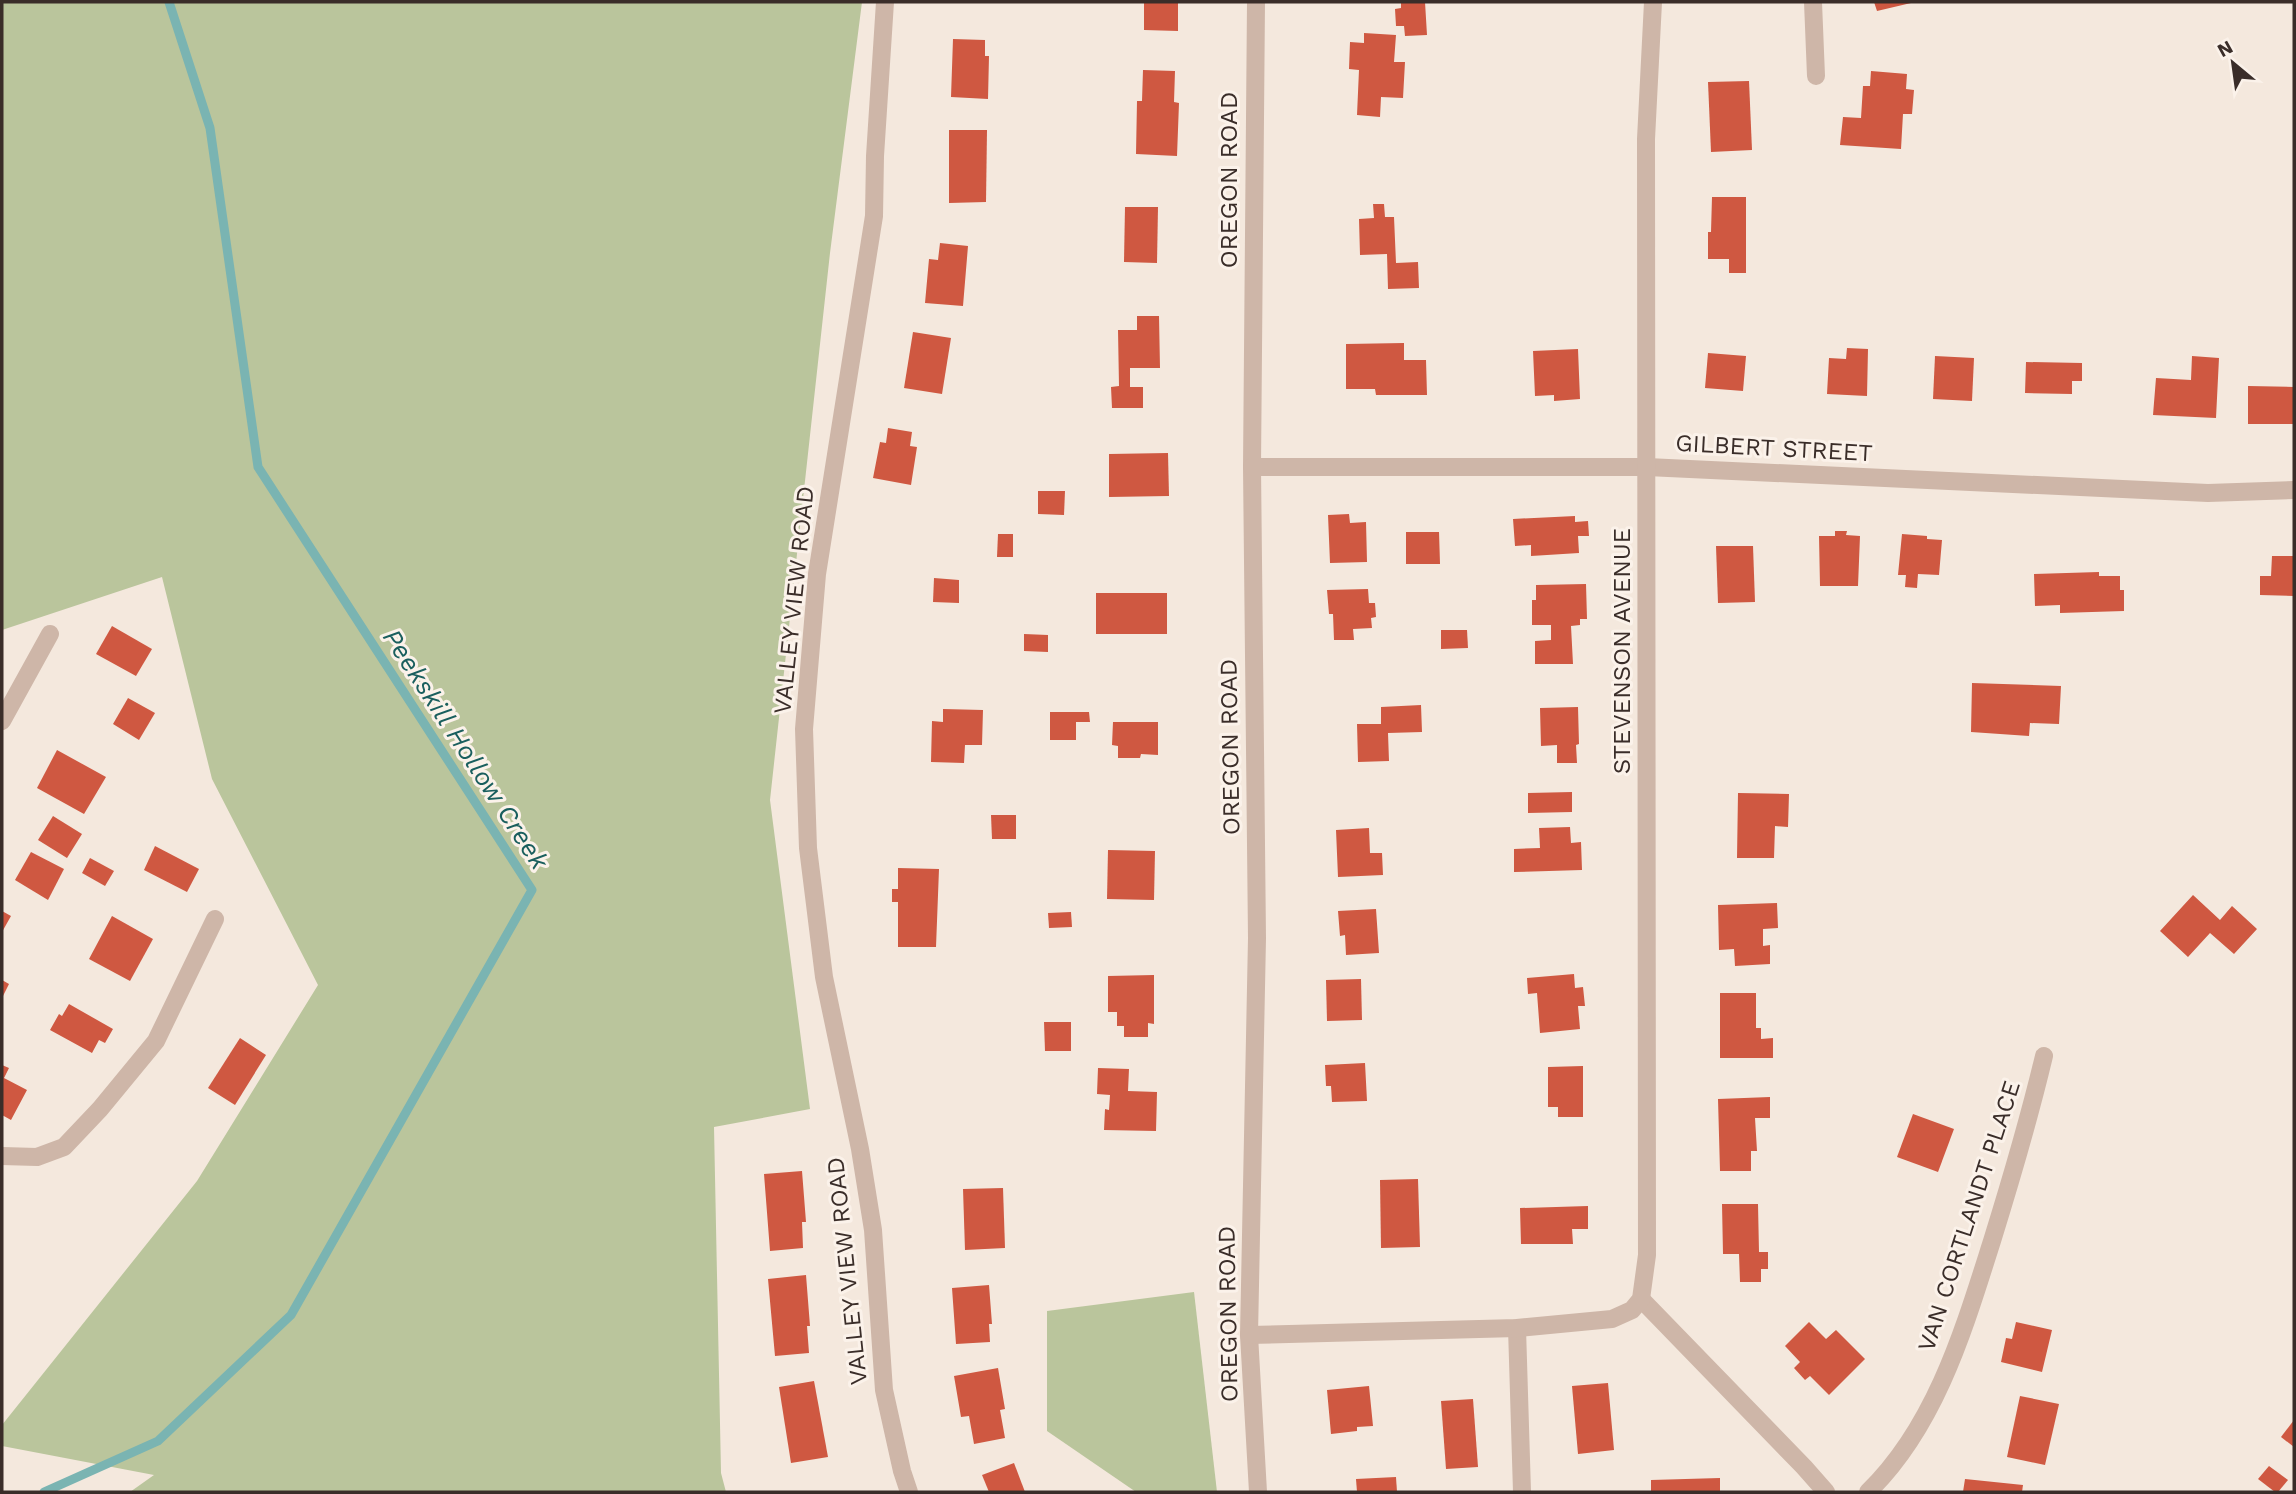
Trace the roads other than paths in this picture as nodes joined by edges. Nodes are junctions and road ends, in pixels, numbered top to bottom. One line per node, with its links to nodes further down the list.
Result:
1 (886, 2): 17 (street, VALLEY VIEW ROAD)
2 (1256, 2): 6 (street, OREGON ROAD)
3 (1653, 2): 7 (street, STEVENSON AVENUE)
4 (1813, 2): 5 (street)
5 (1816, 76)
6 (1252, 467): 7 (street, GILBERT STREET); 16 (street, OREGON ROAD)
7 (1647, 467): 8 (street, GILBERT STREET); 14 (street, STEVENSON AVENUE)
8 (2294, 490)
9 (50, 634): 10 (street)
10 (2, 721)
11 (215, 919): 13 (street)
12 (2043, 1056): 21 (street, VAN CORTLANDT PLACE)
13 (2, 1156)
14 (1641, 1299): 15 (street); 20 (street)
15 (1517, 1328): 16 (street); 19 (street)
16 (1249, 1335): 18 (street, OREGON ROAD)
17 (909, 1492)
18 (1258, 1492)
19 (1522, 1492)
20 (1826, 1492)
21 (1868, 1492)

